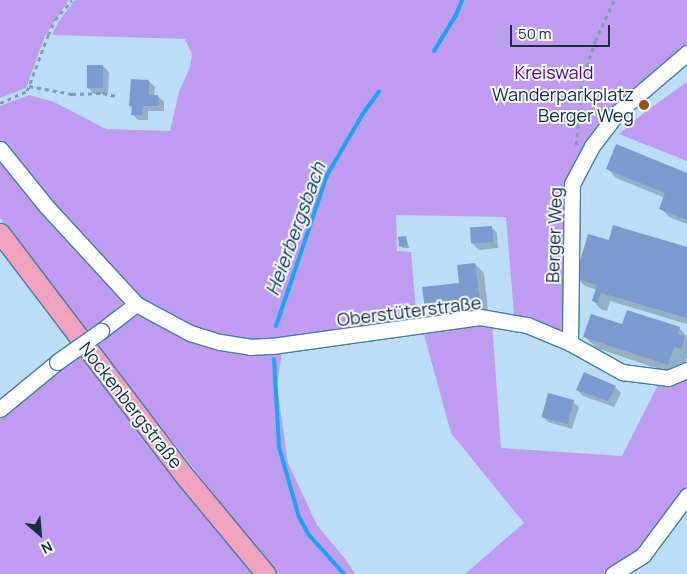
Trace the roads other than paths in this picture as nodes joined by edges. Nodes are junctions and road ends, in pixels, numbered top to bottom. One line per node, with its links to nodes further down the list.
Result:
1 (687, 53): 5 (street, Berger Weg)
2 (0, 150): 4 (street)
3 (0, 234): 9 (main road, Nockenbergstraße)
4 (136, 304): 5 (street, Oberstüterstraße); 7 (street, bridge)
5 (570, 343): 6 (street, Oberstüterstraße)
6 (687, 370)
7 (0, 409)
8 (687, 496): 10 (street)
9 (266, 574)
10 (613, 574)

